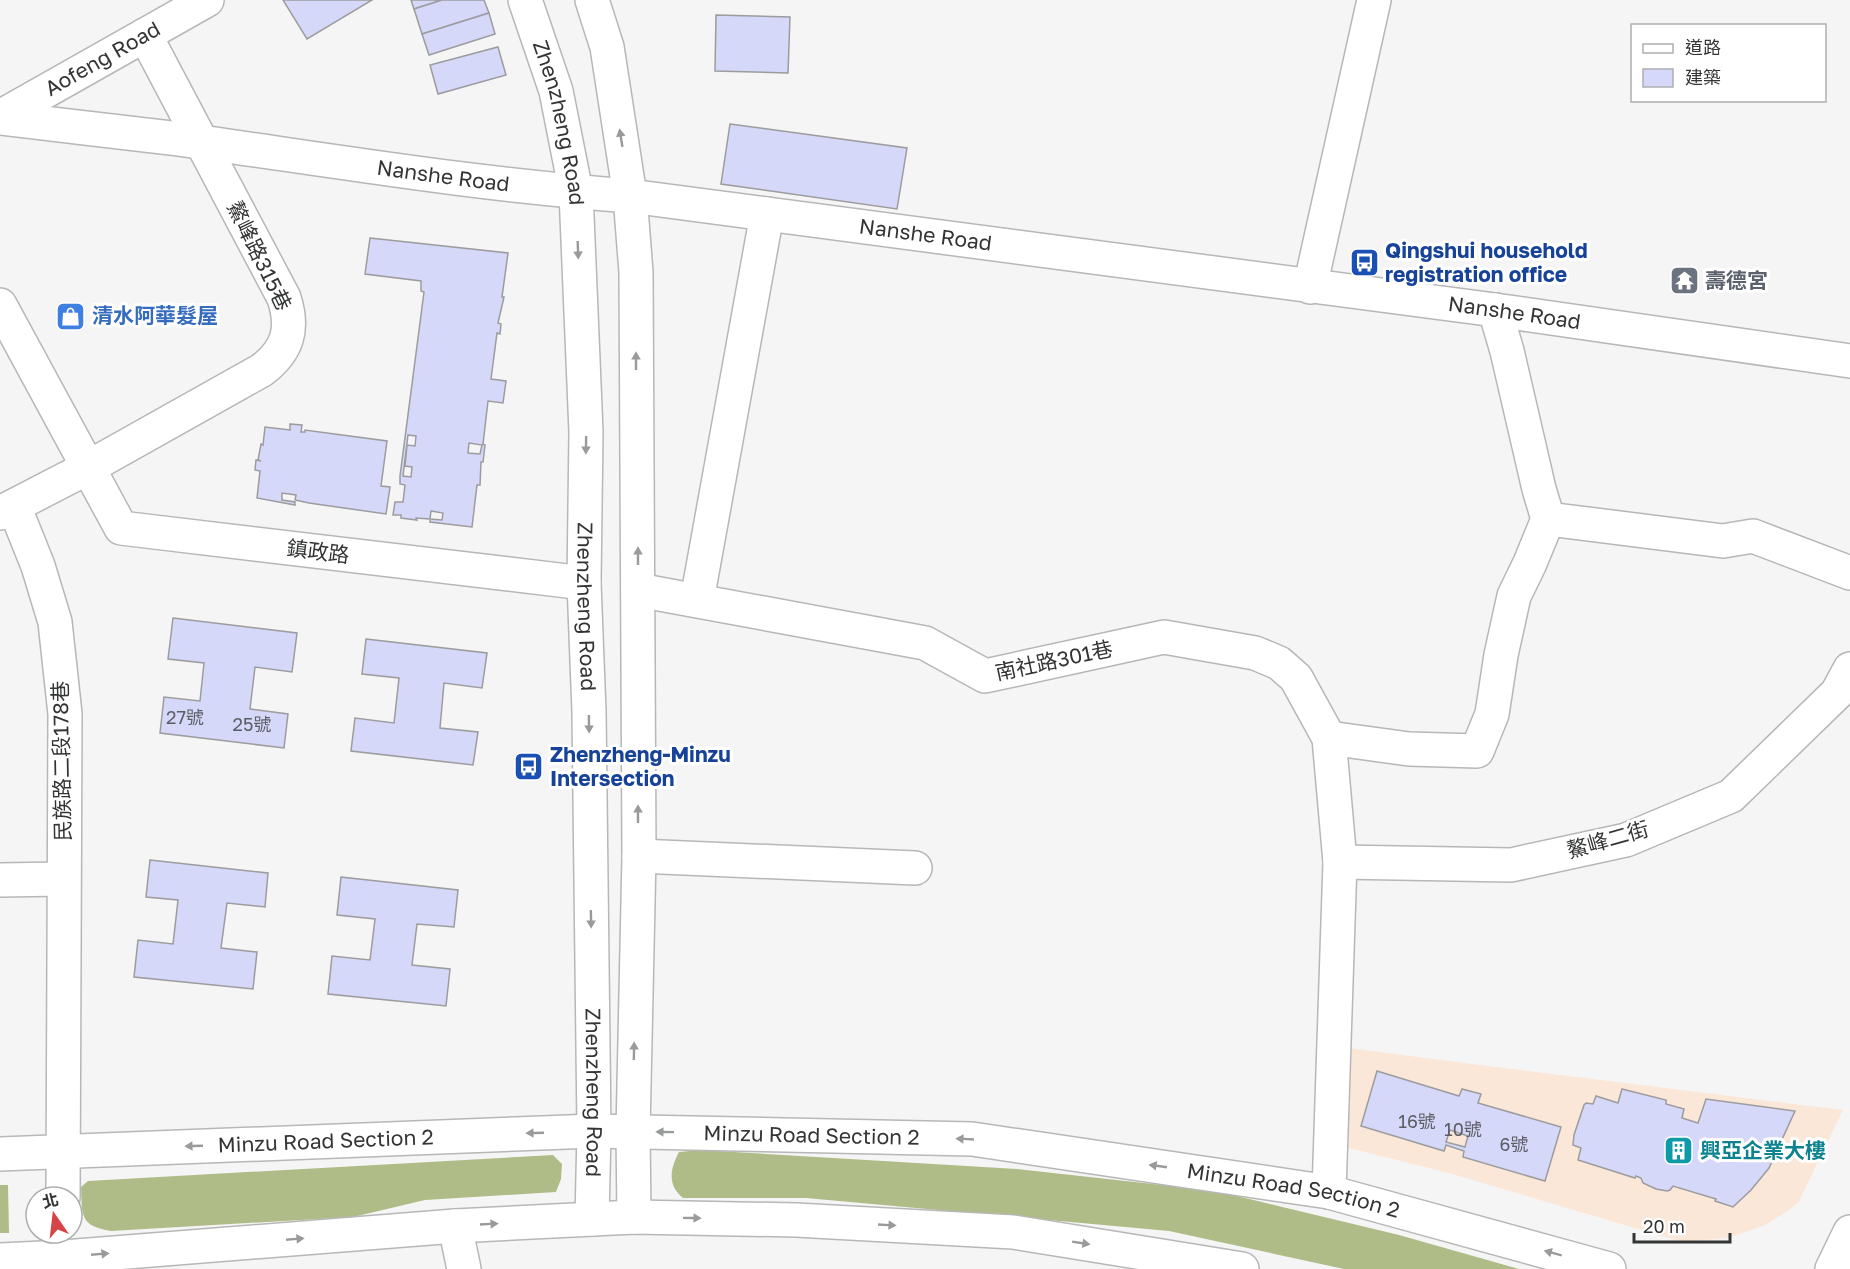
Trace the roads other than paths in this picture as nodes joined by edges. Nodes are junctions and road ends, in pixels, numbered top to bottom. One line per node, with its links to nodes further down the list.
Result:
1 (207, 0): 5 (street, Aofeng Road)
2 (525, 0): 8 (street, Zhenzheng Road)
3 (592, 0): 9 (street, Zhenzheng Road, one-way to 3)
4 (1374, 0): 11 (street)
5 (145, 35): 6 (street, Aofeng Road); 7 (street, 鰲峰路315巷)
6 (0, 117): 7 (street, Nanshe Road)
7 (202, 144): 8 (street, Nanshe Road); 15 (street, 鰲峰路315巷)
8 (576, 192): 9 (street, Nanshe Road); 19 (street, Zhenzheng Road, one-way to 19)
9 (630, 196): 10 (street, Nanshe Road); 20 (street, Zhenzheng Road, one-way to 9)
10 (767, 214): 11 (street, Nanshe Road); 21 (street)
11 (1310, 287): 13 (street, Nanshe Road)
12 (0, 305): 15 (street)
13 (1495, 310): 14 (street, Nanshe Road); 17 (street)
14 (1850, 361)
15 (89, 466): 16 (street, 鰲峰路315巷); 19 (street, 鎮政路)
16 (7, 510): 27 (street, 民族路二段178巷)
17 (1548, 519): 18 (street); 23 (street)
18 (1850, 573)
19 (584, 583): 29 (street, Zhenzheng Road, one-way to 29)
20 (638, 590): 21 (street, 南社路301巷); 24 (street, Zhenzheng Road, one-way to 20)
21 (697, 600): 23 (street, 南社路301巷)
22 (1850, 669): 25 (street, 鰲峰二街)
23 (1329, 738): 25 (street)
24 (639, 856): 26 (street); 30 (street, Zhenzheng Road, one-way to 24)
25 (1340, 862): 34 (street)
26 (915, 868)
27 (63, 879): 28 (street); 31 (street, 民族路二段178巷)
28 (0, 880)
29 (594, 1131): 30 (street, Minzu Road Section 2); 31 (street, Minzu Road Section 2, one-way to 31); 36 (street, Zhenzheng Road)
30 (633, 1131): 34 (street, Minzu Road Section 2, one-way to 30); 35 (street, Zhenzheng Road)
31 (62, 1151): 32 (street, Minzu Road Section 2); 33 (street, 民族路二段178巷)
32 (0, 1154)
33 (63, 1185)
34 (1329, 1192): 44 (street, Minzu Road Section 2, one-way to 34)
35 (634, 1217): 36 (street); 43 (street, one-way to 43)
36 (592, 1219): 37 (street, one-way to 36)
37 (455, 1226): 40 (street, one-way to 37); 42 (street)
38 (1850, 1232): 45 (street)
39 (64, 1245): 40 (street, one-way to 40); 41 (street)
40 (207, 1257)
41 (21, 1262)
42 (464, 1269)
43 (1242, 1269)
44 (1609, 1269)
45 (1832, 1269)

